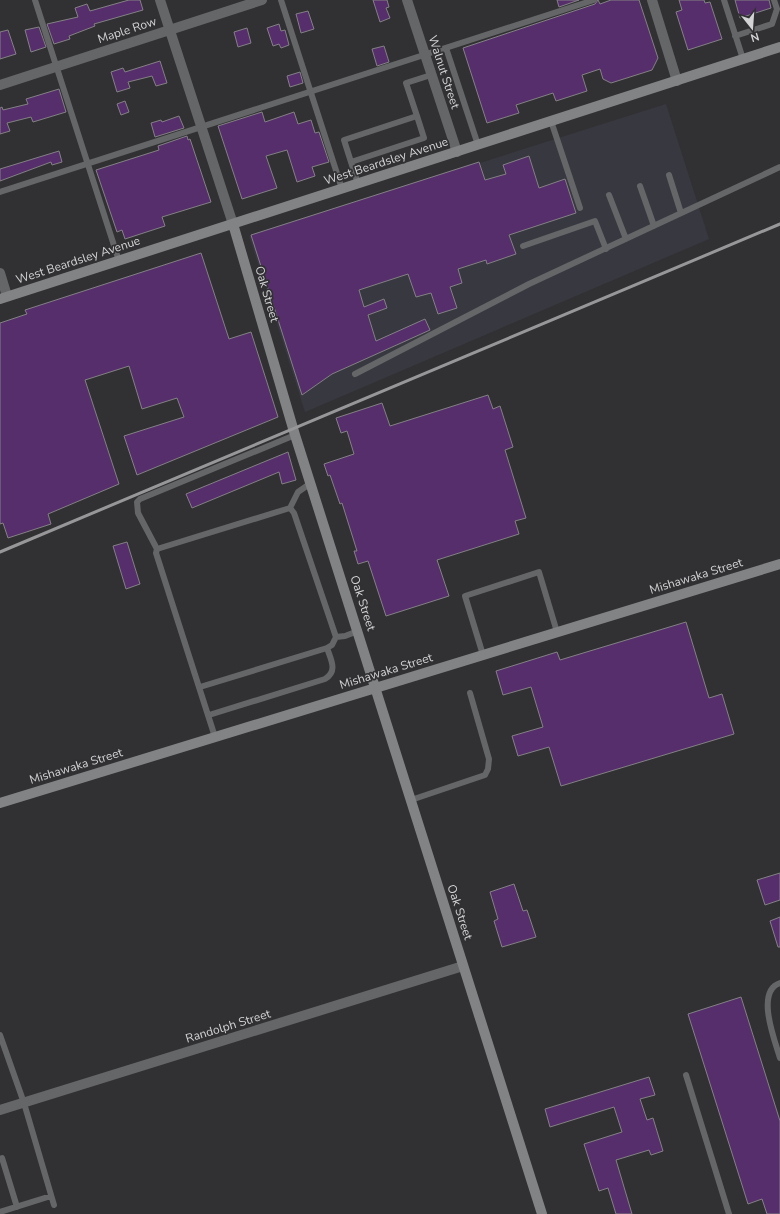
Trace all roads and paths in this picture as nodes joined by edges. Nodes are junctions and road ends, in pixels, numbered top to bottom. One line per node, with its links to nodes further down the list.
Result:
1 (35, 0): 16 (lane)
2 (160, 0): 10 (street, Oak Street)
3 (262, 0): 10 (street, Maple Row)
4 (281, 0): 20 (lane)
5 (408, 0): 14 (street, Walnut Street)
6 (594, 0): 13 (lane)
7 (652, 0): 18 (street)
8 (724, 0): 11 (lane)
9 (774, 0): 11 (lane)
10 (170, 30): 16 (street, Maple Row); 23 (street, Oak Street)
11 (735, 36): 15 (lane)
12 (780, 47): 15 (street, West Beardsley Avenue)
13 (446, 48): 14 (lane); 24 (lane)
14 (425, 55): 17 (street, Walnut Street); 20 (lane)
15 (743, 59): 18 (street, West Beardsley Avenue)
16 (56, 67): 19 (street, Maple Row); 27 (lane)
17 (431, 75): 21 (lane); 25 (street, Walnut Street)
18 (677, 81): 22 (street, West Beardsley Avenue)
19 (0, 85)
20 (310, 92): 23 (lane); 32 (lane)
21 (417, 116): 26 (lane); 26 (lane)
22 (551, 121): 24 (street, West Beardsley Avenue); 35 (lane)
23 (202, 127): 27 (lane); 37 (street, Oak Street)
24 (478, 145): 25 (street, West Beardsley Avenue)
25 (457, 152): 30 (street, West Beardsley Avenue)
26 (351, 162): 30 (lane)
27 (88, 164): 33 (lane); 42 (lane)
28 (780, 167): 36 (lane)
29 (669, 175): 36 (lane)
30 (358, 184): 32 (street, West Beardsley Avenue)
31 (640, 186): 38 (lane)
32 (342, 189): 37 (street, West Beardsley Avenue)
33 (0, 192)
34 (610, 195): 39 (lane)
35 (580, 208)
36 (681, 213): 38 (lane)
37 (234, 224): 42 (street, West Beardsley Avenue); 46 (street, Oak Street)
38 (654, 226): 39 (lane)
39 (626, 239): 41 (lane)
40 (523, 246): 41 (lane)
41 (606, 249): 45 (lane)
42 (119, 261): 44 (street, West Beardsley Avenue)
43 (0, 273): 44 (street)
44 (4, 298)
45 (355, 374)
46 (295, 434): 47 (street, Oak Street); 49 (lane)
47 (311, 483): 48 (lane); 51 (street, Oak Street)
48 (290, 508): 49 (lane); 53 (lane)
49 (157, 549): 56 (lane)
50 (780, 564): 52 (street, Mishawaka Street)
51 (358, 631): 53 (lane); 57 (street, Oak Street)
52 (557, 632): 55 (street, Mishawaka Street); 55 (lane)
53 (336, 637): 54 (lane)
54 (327, 648): 56 (lane); 59 (lane)
55 (483, 654): 57 (street, Mishawaka Street)
56 (200, 687): 59 (lane)
57 (376, 687): 60 (street, Mishawaka Street); 61 (street, Oak Street)
58 (470, 693): 61 (lane)
59 (209, 714): 60 (lane)
60 (215, 737): 62 (street, Mishawaka Street)
61 (411, 800): 63 (street, Oak Street)
62 (0, 803)
63 (463, 966): 68 (street, Randolph Street); 75 (street, Oak Street)
64 (780, 984): 66 (lane)
65 (0, 1035): 68 (lane)
66 (780, 1058)
67 (686, 1075): 76 (lane)
68 (24, 1103): 69 (street, Randolph Street); 71 (lane)
69 (0, 1110)
70 (2, 1158): 73 (lane)
71 (51, 1196): 72 (lane); 73 (lane)
72 (54, 1205)
73 (17, 1207): 74 (lane)
74 (0, 1212)
75 (542, 1214)
76 (729, 1214)

